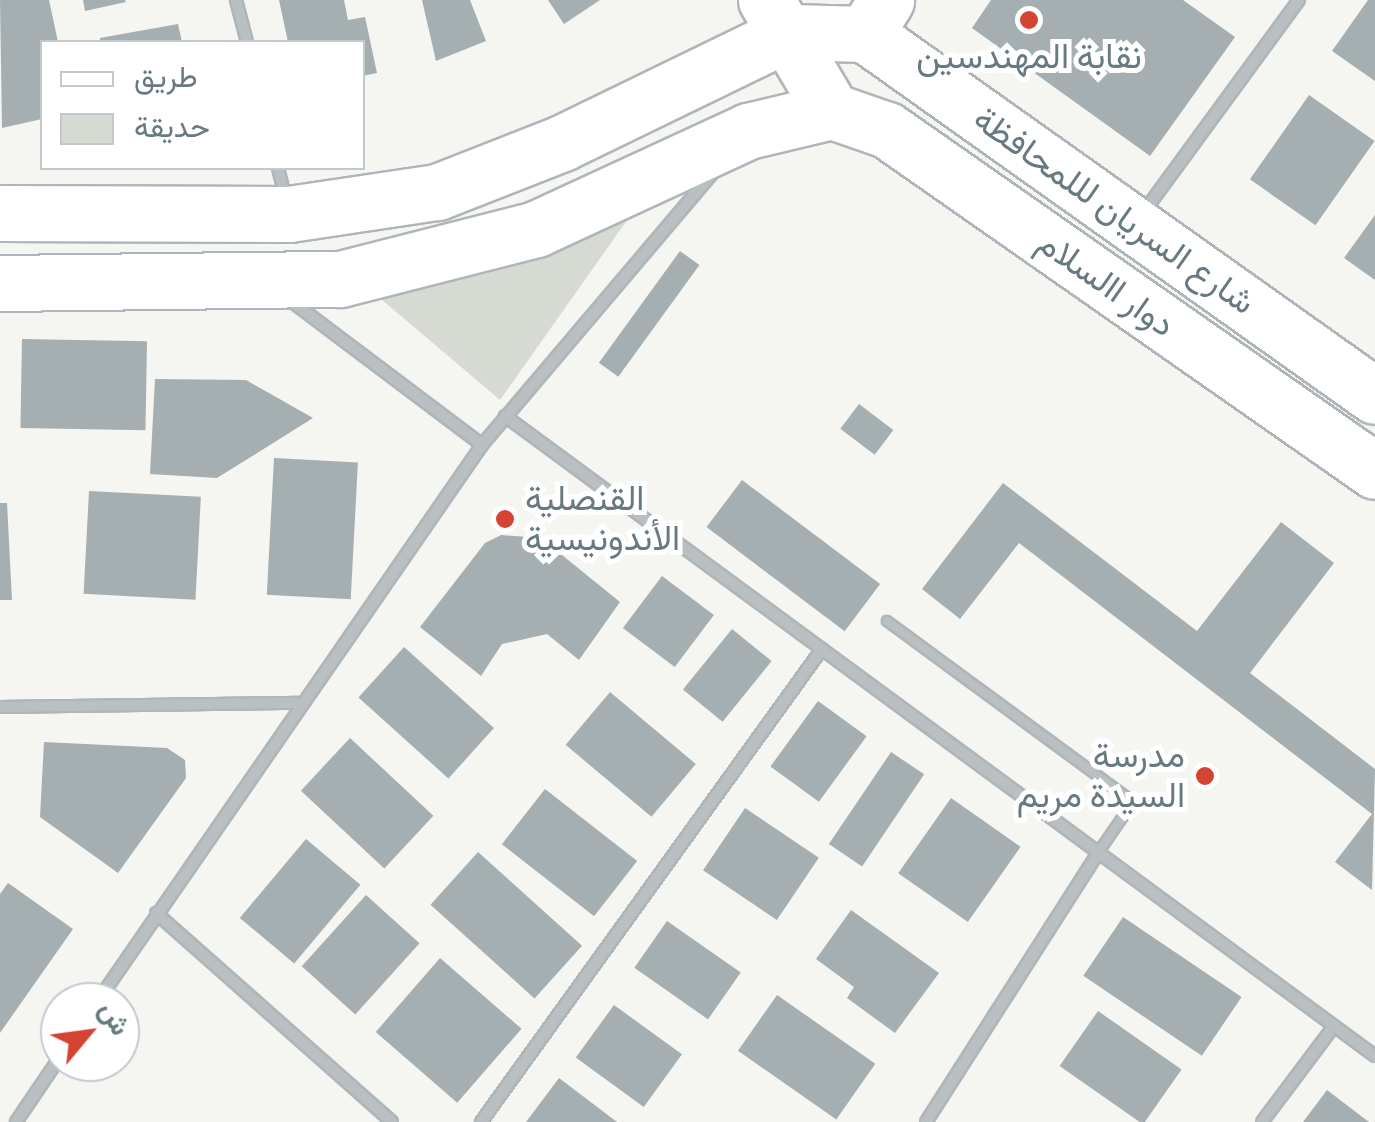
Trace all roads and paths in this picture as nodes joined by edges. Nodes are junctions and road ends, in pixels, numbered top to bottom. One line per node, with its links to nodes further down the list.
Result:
1 (236, 0): 5 (street)
2 (1300, 0): 10 (street)
3 (778, 16): 4 (main road, شارع السريان لللمحافظة); 6 (main road); 8 (main road)
4 (876, 17): 10 (main road, شارع السريان لللمحافظة)
5 (246, 40)
6 (832, 111): 7 (main road); 16 (main road, دوار االسلام)
7 (748, 131): 12 (main road); 14 (street)
8 (284, 191): 9 (main road)
9 (0, 213)
10 (1134, 226): 13 (main road, شارع السريان لللمحافظة)
11 (0, 282): 12 (main road)
12 (266, 283): 15 (street)
13 (1375, 396)
14 (505, 416): 15 (street); 18 (street)
15 (482, 445): 19 (street)
16 (1375, 471)
17 (887, 621): 21 (lane)
18 (822, 649): 21 (street); 29 (street)
19 (296, 703): 20 (street); 22 (street)
20 (0, 707)
21 (1098, 853): 24 (street); 30 (street)
22 (156, 913): 23 (street); 28 (street)
23 (109, 982)
24 (1334, 1026): 25 (street); 31 (street)
25 (1375, 1056)
26 (43, 1082): 27 (street)
27 (16, 1122)
28 (392, 1122)
29 (480, 1122)
30 (926, 1122)
31 (1262, 1122)

